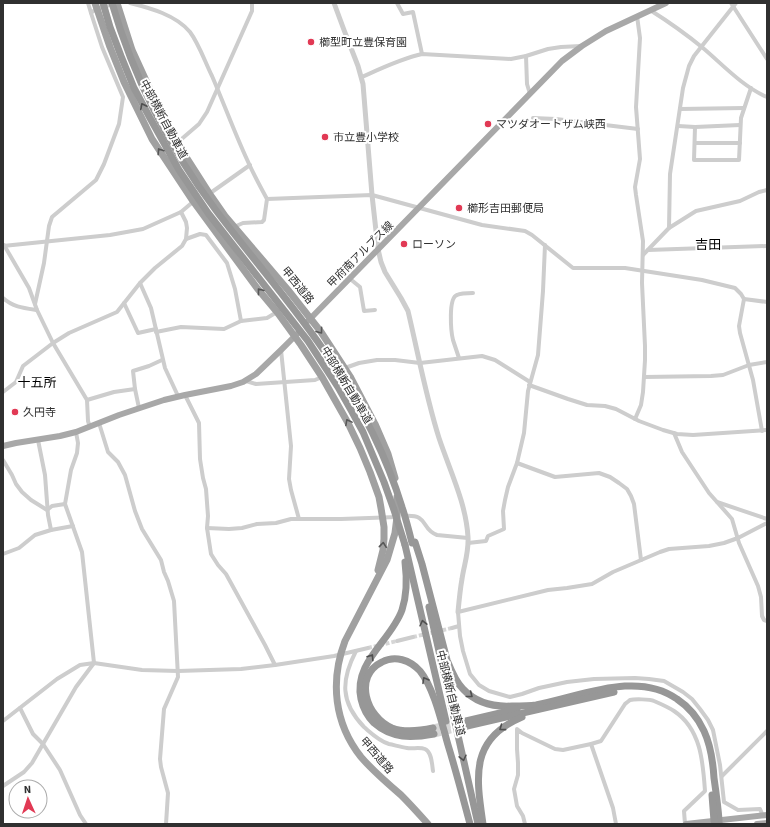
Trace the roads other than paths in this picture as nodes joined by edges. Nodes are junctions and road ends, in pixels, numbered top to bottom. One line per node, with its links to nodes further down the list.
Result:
1 (88, 3): 11 (street)
2 (103, 3): 112 (highway, 中部横断自動車道, one-way to 2, bridge)
3 (112, 3): 111 (highway, 中部横断自動車道, bridge)
4 (117, 3): 11 (street); 32 (highway, 甲西道路)
5 (130, 3): 20 (street)
6 (252, 3): 20 (street)
7 (334, 3): 19 (street)
8 (397, 3): 16 (street)
9 (666, 3): 12 (main road, 甲府南アルプス線)
10 (733, 4): 15 (street); 18 (street)
11 (94, 8): 39 (highway, 甲西道路, one-way to 11); 45 (street)
12 (650, 10): 13 (main road, 甲府南アルプス線); 15 (street)
13 (637, 16): 14 (main road, 甲府南アルプス線); 30 (street)
14 (582, 46): 17 (street); 22 (main road, 甲府南アルプス線)
15 (702, 47): 21 (street); 25 (street)
16 (422, 54): 17 (street); 19 (street)
17 (526, 56): 22 (street)
18 (767, 59)
19 (362, 77): 37 (street)
20 (218, 88): 32 (street); 34 (street)
21 (751, 88): 23 (street); 24 (street)
22 (530, 94): 40 (main road, 甲府南アルプス線)
23 (767, 96)
24 (744, 108): 25 (street); 27 (street)
25 (680, 109): 28 (street)
26 (533, 118): 30 (street)
27 (740, 125): 29 (street); 31 (street)
28 (678, 126): 29 (street); 43 (street)
29 (695, 127): 33 (street)
30 (638, 129): 51 (street)
31 (740, 142): 33 (street); 33 (street)
32 (177, 143): 36 (highway, 甲西道路)
33 (695, 143)
34 (250, 165): 36 (street); 38 (street)
35 (767, 190): 43 (street)
36 (209, 193): 39 (street); 42 (highway, 甲西道路)
37 (372, 196): 38 (street); 40 (street); 49 (street)
38 (267, 199): 42 (street)
39 (193, 202): 41 (street); 63 (highway, 甲西道路, one-way to 39)
40 (419, 208): 47 (street); 49 (main road, 甲府南アルプス線)
41 (181, 212): 44 (street); 45 (street)
42 (234, 226): 64 (highway, 甲西道路)
43 (669, 228): 50 (street)
44 (186, 239): 54 (street); 65 (street)
45 (47, 241): 46 (street); 60 (street)
46 (3, 245): 60 (street)
47 (545, 245): 52 (street); 80 (street)
48 (767, 246): 50 (street)
49 (378, 249): 53 (main road, 甲府南アルプス線); 73 (street)
50 (648, 250): 51 (street)
51 (643, 255): 52 (street)
52 (642, 271): 57 (street); 77 (street)
53 (350, 278): 62 (street); 64 (main road, 甲府南アルプス線)
54 (140, 284): 59 (street); 66 (street)
55 (473, 293): 70 (street)
56 (3, 298): 61 (street)
57 (744, 299): 58 (street); 74 (street)
58 (767, 302)
59 (124, 303): 66 (street); 68 (street)
60 (35, 304): 61 (street)
61 (37, 310): 68 (street)
62 (375, 310)
63 (277, 312): 65 (street); 67 (highway, 甲西道路)
64 (310, 318): 67 (main road, 甲府南アルプス線); 75 (highway, 甲西道路, one-way to 75)
65 (241, 321): 66 (street)
66 (156, 330): 71 (street)
67 (294, 336): 69 (main road, 甲府南アルプス線); 76 (highway, 甲西道路)
68 (53, 343): 82 (street); 85 (street)
69 (281, 350): 78 (main road, 甲府南アルプス線); 79 (street)
70 (459, 358): 73 (street); 80 (street)
71 (162, 360): 81 (street); 84 (street)
72 (767, 362): 74 (street)
73 (420, 363): 75 (street); 110 (street)
74 (749, 365): 77 (street); 91 (street)
75 (345, 368): 102 (highway, 甲西道路)
76 (322, 377): 79 (street); 101 (highway, 甲西道路, one-way to 76)
77 (644, 377): 87 (street)
78 (246, 381): 79 (street); 83 (main road, 甲府南アルプス線)
79 (284, 382): 103 (street)
80 (529, 383): 87 (street); 97 (street)
81 (135, 389): 85 (street); 86 (street)
82 (3, 392)
83 (185, 395): 84 (main road, 甲府南アルプス線); 107 (street)
84 (178, 396): 86 (main road, 甲府南アルプス線)
85 (87, 400): 89 (street)
86 (139, 408): 88 (main road, 甲府南アルプス線)
87 (635, 419): 93 (street)
88 (99, 423): 89 (main road, 甲府南アルプス線); 127 (street)
89 (90, 427): 92 (main road, 甲府南アルプス線)
90 (767, 430): 91 (street)
91 (762, 431): 93 (street)
92 (76, 432): 94 (main road, 甲府南アルプス線); 99 (street)
93 (674, 433): 98 (street)
94 (38, 440): 95 (main road, 甲府南アルプス線); 100 (street)
95 (3, 446)
96 (3, 460): 100 (street)
97 (517, 463): 110 (street); 114 (street)
98 (716, 502): 104 (street); 109 (street)
99 (65, 504): 100 (street); 106 (street)
100 (48, 510): 108 (street)
101 (383, 517): 102 (street); 103 (street); 115 (highway, 甲西道路, one-way to 101)
102 (397, 517): 110 (street); 115 (highway, 甲西道路)
103 (299, 519): 107 (street)
104 (767, 519)
105 (767, 524): 109 (street)
106 (73, 526): 108 (street); 125 (street)
107 (207, 528): 126 (street)
108 (51, 530): 113 (street)
109 (738, 538): 114 (street); 117 (street)
110 (468, 540): 116 (street)
111 (413, 542): 131 (highway, one-way to 131); 147 (highway, 中部横断自動車道, one-way to 147)
112 (403, 546): 146 (highway, 中部横断自動車道, one-way to 112); 146 (highway, one-way to 112)
113 (3, 554)
114 (641, 560): 116 (street)
115 (368, 596): 124 (highway, 甲西道路)
116 (458, 612): 118 (street)
117 (767, 621)
118 (459, 626): 119 (street); 128 (street)
119 (452, 628)
120 (412, 637): 121 (street)
121 (397, 641)
122 (368, 648): 123 (street)
123 (356, 651): 124 (street); 137 (street)
124 (340, 655): 126 (street); 145 (highway, 甲西道路)
125 (94, 663): 127 (street); 130 (street); 135 (street)
126 (275, 665): 127 (street)
127 (178, 671): 144 (street)
128 (510, 697): 129 (street); 138 (street)
129 (510, 702)
130 (20, 708): 132 (street); 135 (street)
131 (536, 708): 133 (highway); 141 (highway); 148 (highway, one-way to 148)
132 (3, 721)
133 (467, 724)
134 (767, 731): 138 (street)
135 (42, 744): 139 (street); 143 (street)
136 (591, 744): 149 (street); 150 (street); 151 (street)
137 (432, 771)
138 (722, 776): 140 (street)
139 (3, 786)
140 (765, 815): 141 (main road)
141 (717, 822): 151 (main road)
142 (767, 823): 152 (main road)
143 (86, 824)
144 (166, 824)
145 (428, 824)
146 (471, 824)
147 (478, 824)
148 (483, 824)
149 (525, 824)
150 (616, 824)
151 (685, 824)
152 (757, 824)

